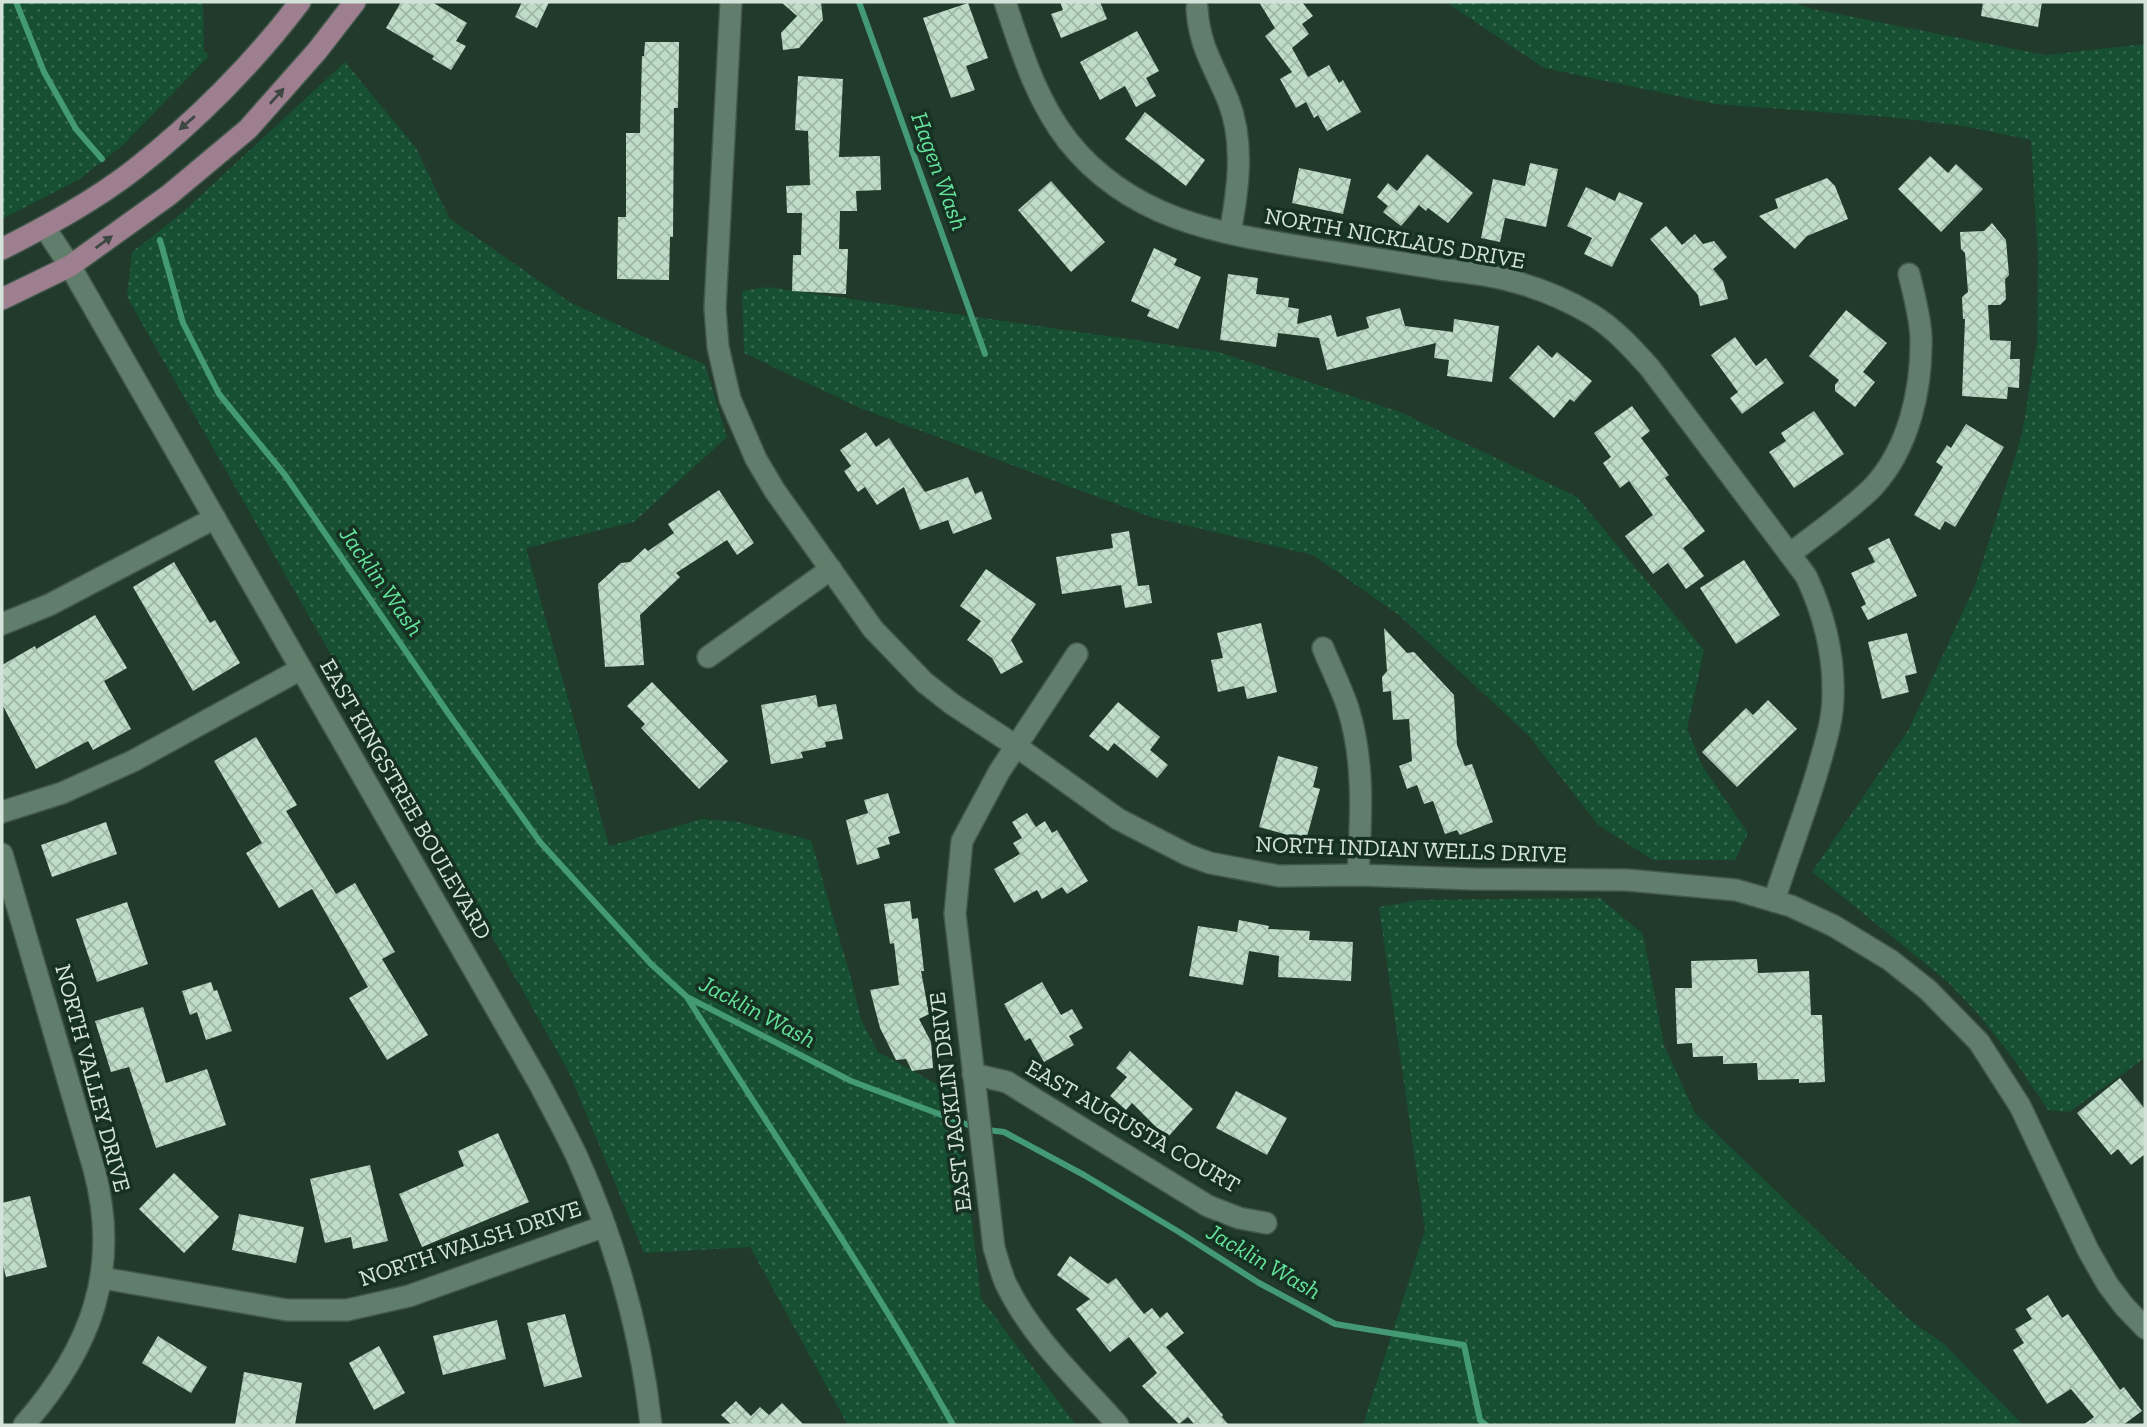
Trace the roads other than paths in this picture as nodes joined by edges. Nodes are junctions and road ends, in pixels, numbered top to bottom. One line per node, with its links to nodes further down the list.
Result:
1 (300, 2): 6 (main road, one-way to 6)
2 (355, 2): 9 (main road, one-way to 2)
3 (731, 2): 14 (street, NORTH INDIAN WELLS DRIVE)
4 (1004, 2): 7 (street, NORTH NICKLAUS DRIVE)
5 (1197, 8): 7 (street)
6 (45, 228): 8 (main road); 9 (street, EAST KINGSTREE BOULEVARD)
7 (1230, 233): 13 (street, NORTH NICKLAUS DRIVE)
8 (2, 249)
9 (70, 266): 11 (main road); 12 (street, EAST KINGSTREE BOULEVARD)
10 (1909, 274): 13 (street)
11 (2, 299)
12 (215, 518): 15 (street); 19 (street, EAST KINGSTREE BOULEVARD)
13 (1790, 554): 24 (street, NORTH NICKLAUS DRIVE)
14 (831, 569): 18 (street); 20 (street, NORTH INDIAN WELLS DRIVE)
15 (2, 624)
16 (1323, 648): 23 (street)
17 (1077, 654): 20 (street, EAST JACKLIN DRIVE)
18 (708, 657)
19 (301, 668): 21 (street); 27 (street, EAST KINGSTREE BOULEVARD)
20 (1016, 746): 23 (street, NORTH INDIAN WELLS DRIVE); 25 (street, EAST JACKLIN DRIVE)
21 (2, 813)
22 (2, 854): 28 (street, NORTH VALLEY DRIVE)
23 (1358, 875): 24 (street, NORTH INDIAN WELLS DRIVE)
24 (1773, 901): 29 (street, NORTH INDIAN WELLS DRIVE)
25 (973, 1074): 26 (street, EAST AUGUSTA COURT); 32 (street, EAST JACKLIN DRIVE)
26 (1266, 1223)
27 (605, 1226): 28 (street, NORTH WALSH DRIVE); 31 (street, EAST KINGSTREE BOULEVARD)
28 (102, 1278): 30 (street, NORTH VALLEY DRIVE)
29 (2145, 1328)
30 (24, 1425)
31 (651, 1425)
32 (1118, 1425)

